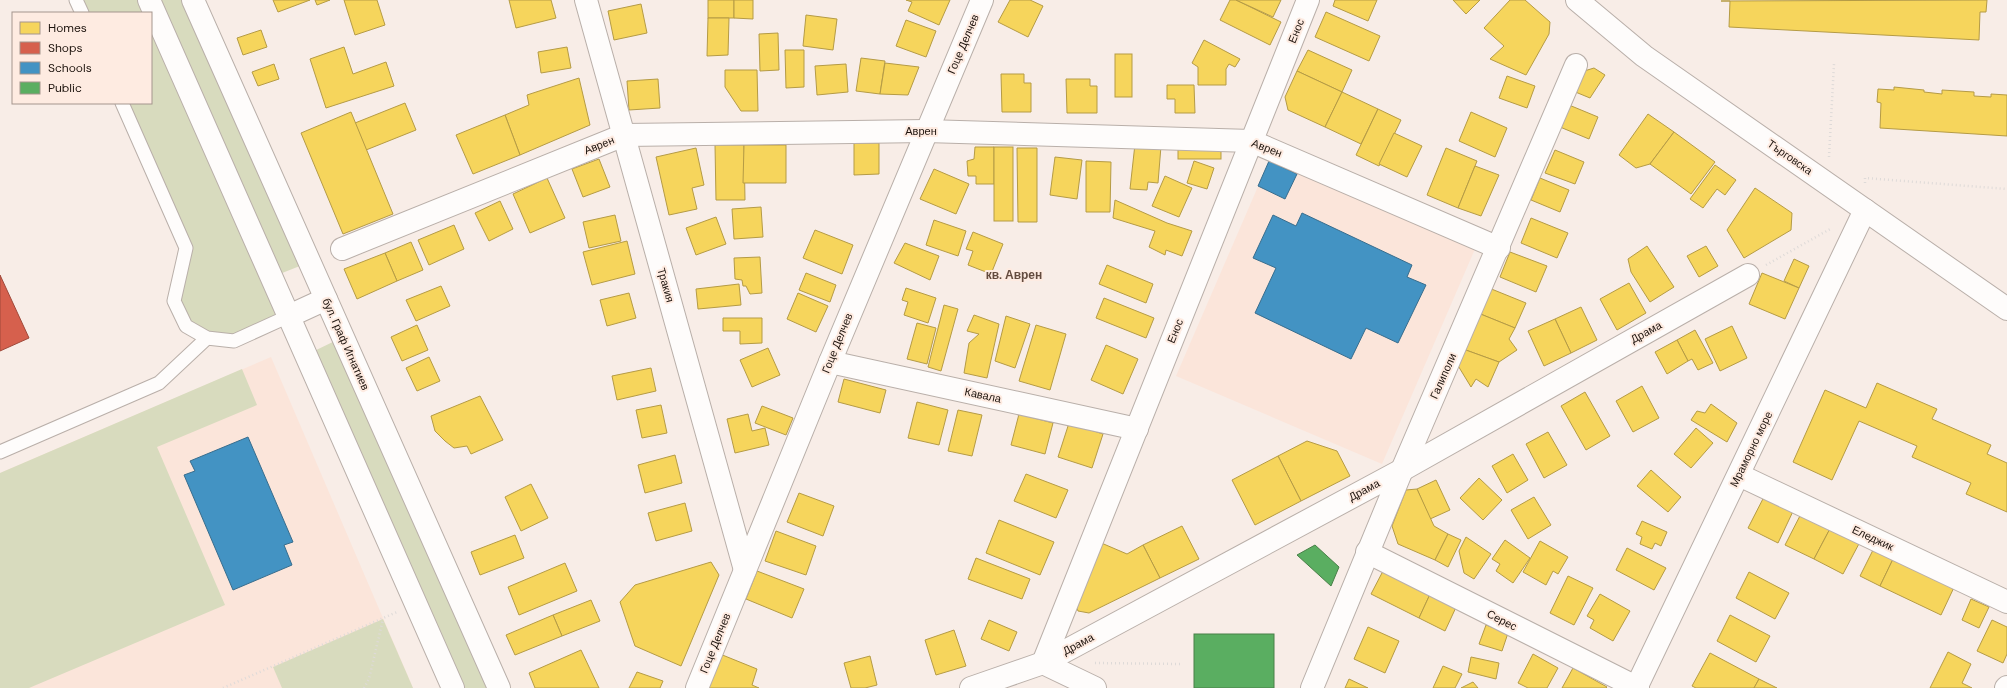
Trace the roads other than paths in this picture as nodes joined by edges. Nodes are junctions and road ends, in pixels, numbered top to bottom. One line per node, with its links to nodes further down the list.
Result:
1 (76, 0): 8 (lane)
2 (149, 0): 20 (street)
3 (193, 0): 18 (street, бул. Граф Игнатиев)
4 (586, 0): 12 (street, Тракия)
5 (982, 0): 11 (street, Гоце Делчев)
6 (1308, 0): 13 (street, Енос)
7 (1577, 0): 14 (street, Търговска)
8 (82, 12)
9 (1576, 65): 15 (street, Галиполи)
10 (122, 104): 21 (lane)
11 (926, 131): 12 (street, Аврен); 13 (street, Аврен); 22 (street, Гоце Делчев)
12 (624, 135): 16 (street, Аврен); 28 (street, Тракия)
13 (1251, 141): 15 (street, Аврен); 23 (street, Енос)
14 (1865, 210): 19 (street, Търговска); 26 (street, Мраморно море)
15 (1499, 248): 25 (street, Галиполи)
16 (342, 249)
17 (1748, 275): 25 (street, Драма)
18 (326, 299): 20 (street); 32 (street, бул. Граф Игнатиев)
19 (2007, 309)
20 (289, 316): 21 (lane); 31 (street)
21 (207, 338): 24 (lane)
22 (830, 362): 23 (street, Кавала); 28 (street, Гоце Делчев)
23 (1137, 429): 30 (street, Енос)
24 (0, 452)
25 (1402, 470): 27 (street, Галиполи); 30 (street, Драма)
26 (1739, 475): 29 (street, Еледжик); 37 (street, Мраморно море)
27 (1367, 552): 36 (street, Галиполи); 37 (street, Серес)
28 (745, 570): 33 (street, Гоце Делчев)
29 (2007, 602)
30 (1043, 663): 34 (street, Драма); 35 (street)
31 (453, 688)
32 (499, 688)
33 (697, 688)
34 (970, 688)
35 (1095, 688)
36 (1312, 688)
37 (1636, 688)

